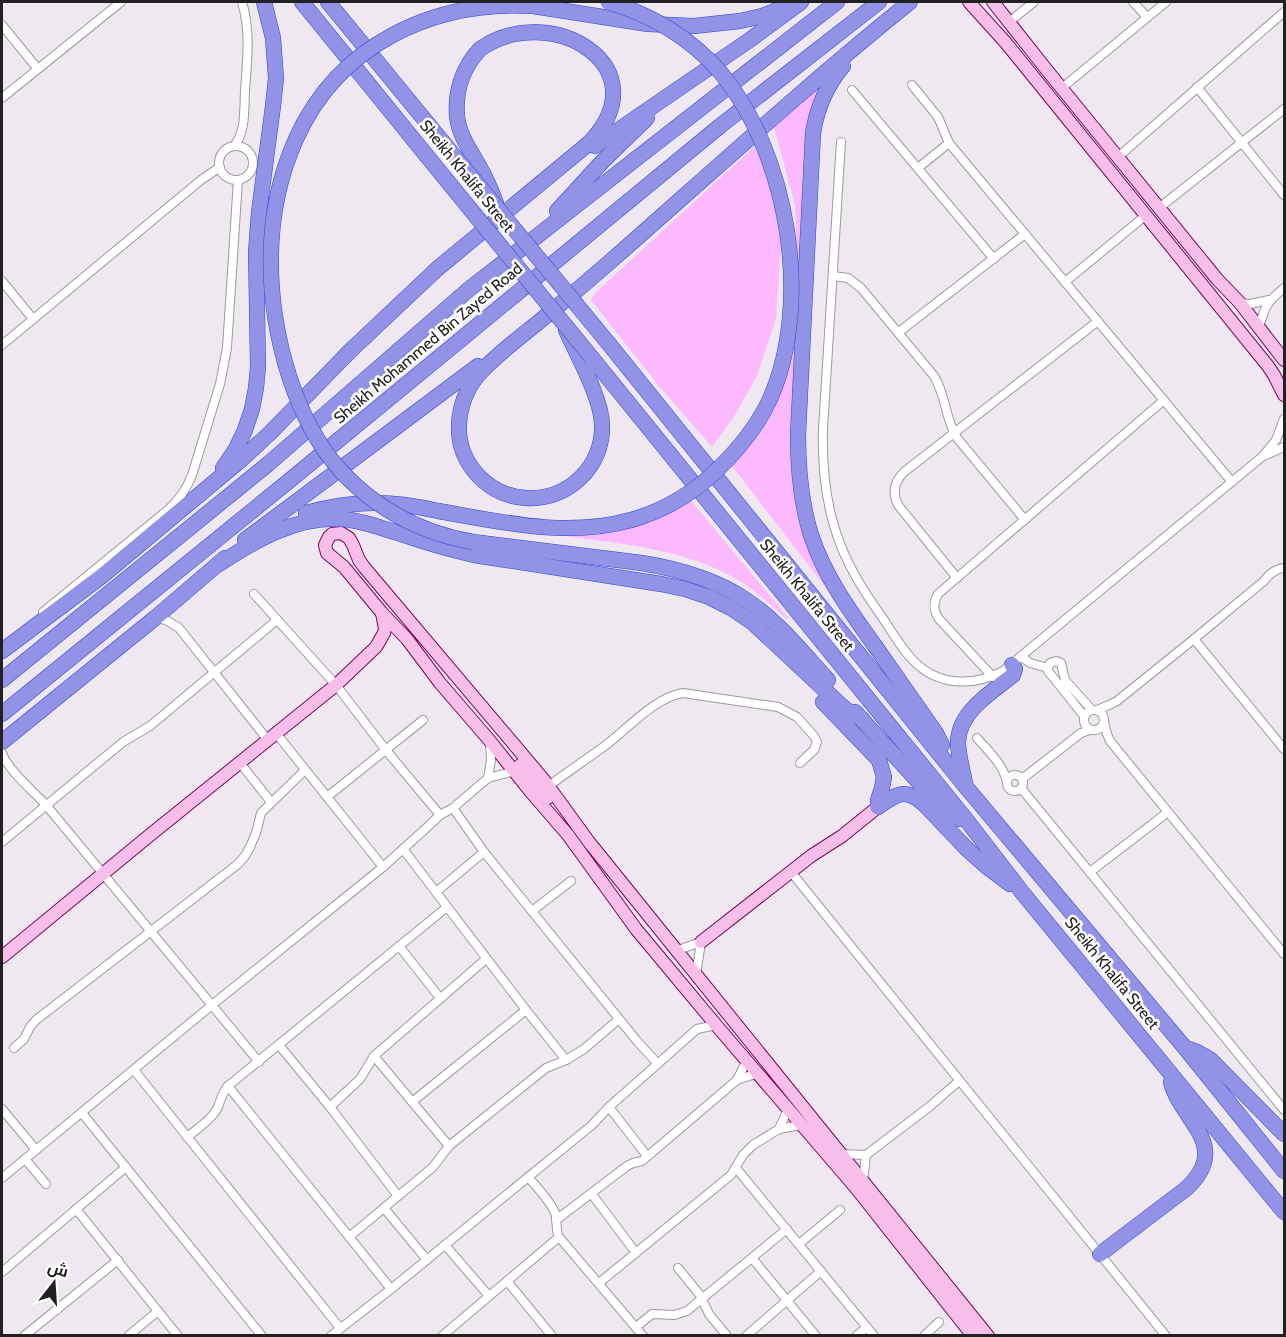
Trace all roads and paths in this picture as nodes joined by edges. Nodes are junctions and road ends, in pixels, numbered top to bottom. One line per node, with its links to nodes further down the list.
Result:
1 (121, 2): 22 (street)
2 (242, 2): 34 (street)
3 (264, 2): 68 (highway)
4 (302, 2): 60 (highway, Sheikh Khalifa Street, bridge)
5 (328, 2): 42 (highway, Sheikh Khalifa Street, bridge)
6 (608, 2): 70 (highway, bridge)
7 (800, 2): 24 (highway); 94 (highway, bridge)
8 (837, 2): 45 (highway, Sheikh Mohammed Bin Zayed Road)
9 (879, 2): 93 (highway, Sheikh Mohammed Bin Zayed Road)
10 (909, 2): 21 (highway)
11 (969, 2): 20 (street)
12 (993, 2): 18 (street)
13 (1034, 2): 18 (street)
14 (1133, 2): 17 (street)
15 (1166, 2): 17 (street)
16 (1284, 12): 26 (street)
17 (1147, 17): 27 (street)
18 (1009, 22): 23 (street)
19 (2, 25): 22 (street)
20 (1006, 43): 23 (street); 43 (street)
21 (857, 45): 57 (highway); 106 (highway)
22 (37, 68): 29 (street)
23 (1046, 69): 27 (street)
24 (690, 81): 39 (highway); 45 (highway)
25 (912, 85): 32 (street)
26 (1197, 87): 33 (street); 35 (street)
27 (1062, 88): 35 (street)
28 (852, 90): 37 (street)
29 (2, 98)
30 (1284, 109): 33 (street)
31 (841, 142): 47 (street)
32 (949, 143): 37 (street); 44 (street)
33 (1243, 143): 40 (street); 41 (street)
34 (234, 146): 36 (street); 38 (street)
35 (1118, 157): 41 (street)
36 (220, 167): 38 (street); 53 (street)
37 (918, 168): 46 (street)
38 (238, 180): 84 (street)
39 (533, 189): 42 (highway, bridge); 68 (highway)
40 (1284, 195)
41 (1159, 208): 52 (street)
42 (498, 209): 106 (highway, Sheikh Khalifa Street, bridge)
43 (1145, 216): 49 (street); 61 (street)
44 (1025, 234): 46 (street); 49 (street)
45 (538, 235): 89 (highway, Sheikh Mohammed Bin Zayed Road)
46 (993, 259): 56 (street)
47 (833, 276): 56 (street); 88 (street)
48 (2, 281): 53 (street)
49 (1065, 282): 54 (street)
50 (1284, 288): 51 (street)
51 (1269, 300): 52 (street); 55 (street)
52 (1240, 303): 55 (street)
53 (33, 319): 58 (street)
54 (1098, 321): 62 (street); 64 (street)
55 (1259, 327): 59 (street)
56 (899, 332): 64 (street)
57 (511, 344): 60 (highway); 70 (highway)
58 (2, 345)
59 (1284, 360)
60 (587, 362): 125 (highway, Sheikh Khalifa Street)
61 (1284, 395)
62 (1164, 400): 67 (street); 69 (street)
63 (1284, 419): 66 (street)
64 (954, 433): 69 (street); 75 (street)
65 (1284, 447): 66 (street)
66 (1263, 456): 67 (street)
67 (1232, 482): 85 (street)
68 (210, 485): 84 (highway)
69 (1025, 520): 75 (street)
70 (232, 552): 71 (highway)
71 (219, 564): 74 (highway); 79 (highway)
72 (1284, 568): 76 (street)
73 (1284, 573): 76 (street)
74 (623, 578): 94 (highway); 120 (highway)
75 (957, 578): 88 (street)
76 (1264, 581): 82 (street)
77 (254, 594): 80 (street)
78 (382, 613): 81 (street); 83 (street); 115 (street)
79 (155, 618): 87 (street); 102 (highway)
80 (277, 620): 87 (street); 90 (street)
81 (407, 639): 83 (street); 100 (street)
82 (1194, 639): 91 (street); 104 (street)
83 (376, 647): 90 (street)
84 (5, 648)
85 (1017, 661): 86 (street); 88 (street); 116 (highway)
86 (1048, 668): 92 (street); 92 (street)
87 (215, 673): 98 (street); 119 (street)
88 (993, 677)
89 (2, 680)
90 (336, 686): 98 (street); 103 (street)
91 (1117, 701): 92 (street); 96 (street)
92 (1091, 712): 96 (street); 97 (street)
93 (2, 714)
94 (862, 719): 125 (highway)
95 (423, 720): 103 (street)
96 (1104, 721): 97 (street); 101 (street)
97 (1091, 730): 101 (street); 113 (street)
98 (272, 736): 107 (street); 110 (street)
99 (977, 738): 109 (street)
100 (490, 741): 111 (street); 112 (street); 124 (street)
101 (1110, 741): 122 (street)
102 (2, 742)
103 (385, 749): 117 (street); 123 (street)
104 (1284, 749)
105 (2, 753): 119 (street)
106 (947, 762): 116 (highway, Sheikh Khalifa Street)
107 (240, 763): 118 (street); 132 (street)
108 (800, 763): 115 (street)
109 (999, 763): 113 (street); 114 (street)
110 (306, 770): 117 (street); 118 (street)
111 (515, 771): 112 (street); 149 (street)
112 (488, 778): 121 (street)
113 (1020, 781): 114 (street); 114 (street); 131 (street)
114 (1007, 782)
115 (549, 786): 124 (street)
116 (966, 787): 155 (highway, Sheikh Khalifa Street)
117 (327, 797): 129 (street)
118 (271, 802): 138 (street)
119 (46, 805): 126 (street); 132 (street)
120 (878, 807): 130 (street); 134 (highway)
121 (453, 808): 123 (street); 128 (street)
122 (1168, 812): 131 (street); 142 (street)
123 (440, 814): 127 (street)
124 (571, 818): 141 (street)
125 (968, 822): 134 (highway, Sheikh Khalifa Street)
126 (2, 842)
127 (403, 849): 129 (street); 135 (street)
128 (484, 852): 135 (street); 137 (street)
129 (383, 867): 147 (street)
130 (791, 872): 139 (street); 165 (street)
131 (1090, 872): 172 (street)
132 (102, 875): 138 (street); 143 (street)
133 (572, 881): 137 (street)
134 (1021, 891): 163 (highway, Sheikh Khalifa Street)
135 (436, 892): 136 (street)
136 (447, 907): 140 (street); 144 (street)
137 (532, 911): 150 (street)
138 (151, 932): 147 (street); 154 (street)
139 (701, 942): 141 (street); 145 (street)
140 (399, 946): 146 (street); 153 (street)
141 (678, 950): 145 (street)
142 (1284, 954)
143 (2, 957)
144 (486, 959): 146 (street); 148 (street)
145 (696, 975): 180 (street)
146 (440, 998): 156 (street)
147 (212, 1005): 159 (street); 161 (street)
148 (526, 1010): 157 (street); 167 (street)
149 (704, 1010): 151 (street); 152 (street)
150 (619, 1019): 157 (street); 160 (street)
151 (716, 1025): 152 (street); 158 (street)
152 (697, 1029): 160 (street)
153 (279, 1045): 159 (street); 168 (street)
154 (14, 1048)
155 (1186, 1048): 176 (highway); 186 (highway, Sheikh Khalifa Street)
156 (374, 1056): 167 (street); 168 (street)
157 (566, 1060): 178 (street)
158 (747, 1060): 162 (street); 164 (street)
159 (259, 1062): 166 (street)
160 (658, 1064): 169 (street)
161 (134, 1070): 173 (street); 177 (street)
162 (758, 1073): 164 (street); 171 (street)
163 (1171, 1073): 196 (highway, Sheikh Khalifa Street); 204 (highway)
164 (737, 1080): 182 (street)
165 (959, 1081): 181 (street); 204 (street)
166 (228, 1086): 177 (street); 199 (street)
167 (412, 1102): 178 (street)
168 (330, 1107): 192 (street)
169 (609, 1107): 182 (street); 187 (street)
170 (2, 1108): 179 (street)
171 (788, 1109): 174 (street); 175 (street)
172 (1284, 1110)
173 (82, 1113): 179 (street); 184 (street)
174 (801, 1125): 175 (street); 236 (street)
175 (779, 1129): 185 (street)
176 (1284, 1134)
177 (187, 1137): 221 (street)
178 (449, 1146): 192 (street)
179 (36, 1150): 183 (street)
180 (842, 1154): 181 (street); 189 (street)
181 (866, 1155): 189 (street)
182 (647, 1156): 191 (street)
183 (25, 1159): 188 (street); 190 (street)
184 (126, 1167): 194 (street); 225 (street)
185 (736, 1168): 198 (street); 203 (street)
186 (1284, 1171)
187 (528, 1177): 197 (street); 202 (street)
188 (2, 1178)
189 (863, 1181): 237 (street)
190 (46, 1184)
191 (591, 1193): 197 (street); 203 (street)
192 (398, 1196): 193 (street)
193 (384, 1208): 199 (street); 207 (street)
194 (76, 1209): 206 (street); 210 (street)
195 (840, 1210): 201 (street)
196 (1284, 1212)
197 (556, 1220): 200 (street)
198 (787, 1229): 201 (street); 205 (street)
199 (349, 1237): 213 (street)
200 (559, 1237): 211 (street); 212 (street)
201 (799, 1244): 209 (street)
202 (445, 1245): 207 (street); 214 (street)
203 (636, 1253): 212 (street)
204 (1100, 1254): 238 (street)
205 (752, 1258): 215 (street); 216 (street)
206 (117, 1260): 217 (street); 222 (street)
207 (427, 1260): 213 (street)
208 (678, 1268): 215 (street)
209 (821, 1271): 216 (street); 220 (street)
210 (2, 1272)
211 (507, 1281): 214 (street); 228 (street)
212 (599, 1283): 219 (street)
213 (391, 1289): 221 (street)
214 (489, 1296): 227 (street)
215 (702, 1299): 219 (street); 230 (street)
216 (787, 1300): 231 (street); 232 (street)
217 (158, 1311): 223 (street); 224 (street)
218 (939, 1322): 235 (street)
219 (636, 1327): 229 (street)
220 (867, 1327): 233 (street); 234 (street)
221 (340, 1328): 226 (street)
222 (24, 1335)
223 (128, 1335)
224 (178, 1335)
225 (262, 1335)
226 (331, 1335)
227 (442, 1335)
228 (552, 1335)
229 (643, 1335)
230 (727, 1335)
231 (746, 1335)
232 (816, 1335)
233 (856, 1335)
234 (874, 1335)
235 (924, 1335)
236 (974, 1335)
237 (988, 1335)
238 (1166, 1335)

